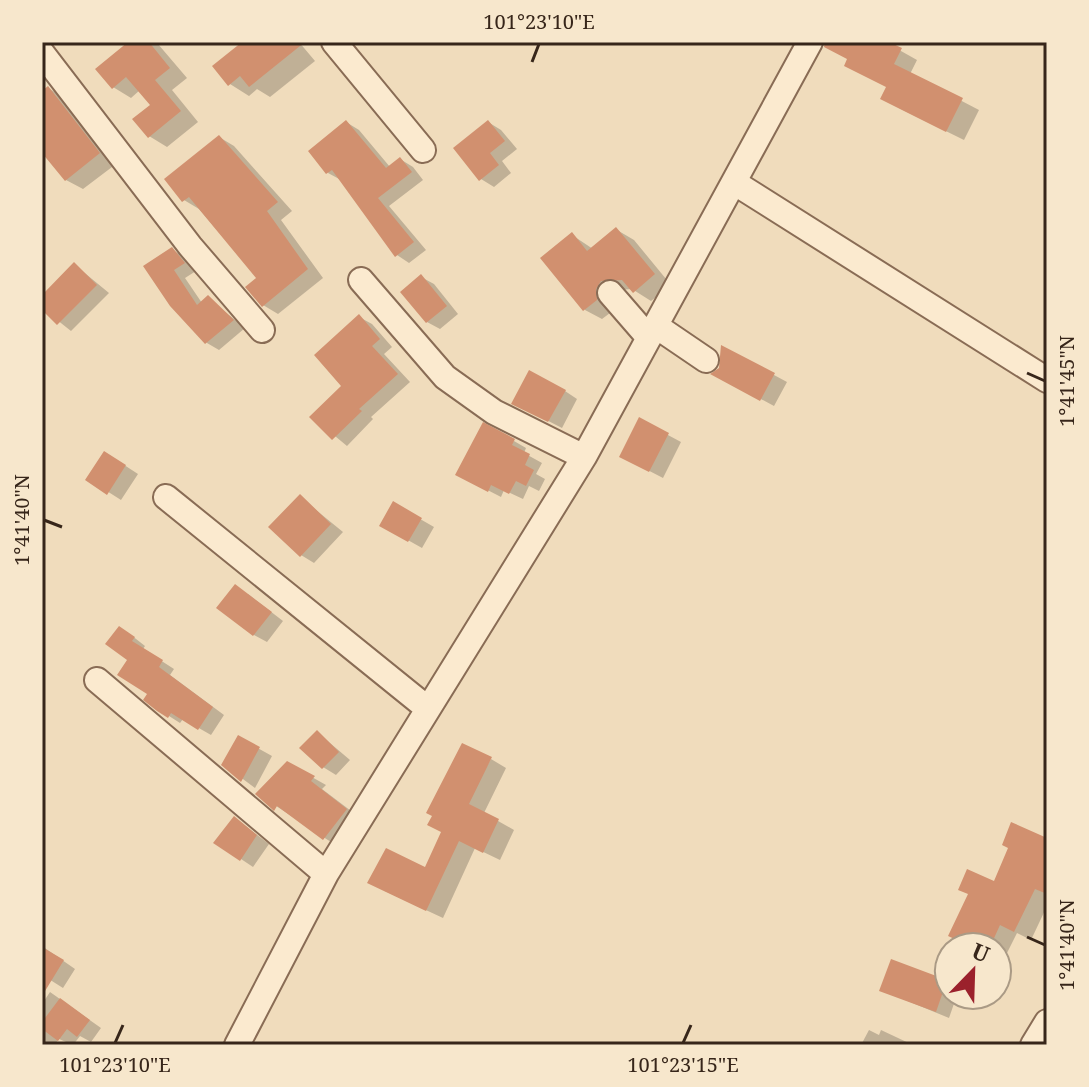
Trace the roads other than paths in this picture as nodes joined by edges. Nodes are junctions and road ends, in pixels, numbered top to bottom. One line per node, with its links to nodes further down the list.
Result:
1 (334, 42): 4 (street)
2 (810, 42): 5 (street)
3 (42, 53): 8 (street)
4 (423, 150)
5 (735, 183): 9 (street); 11 (street)
6 (361, 280): 12 (street)
7 (610, 293): 9 (street)
8 (262, 330)
9 (653, 332): 10 (street); 12 (street)
10 (706, 360)
11 (1047, 380)
12 (584, 457): 15 (street)
13 (166, 497): 15 (street)
14 (97, 680): 16 (street)
15 (427, 708): 16 (street)
16 (326, 874): 18 (street)
17 (1047, 1022): 19 (street)
18 (237, 1045)
19 (1033, 1045)

